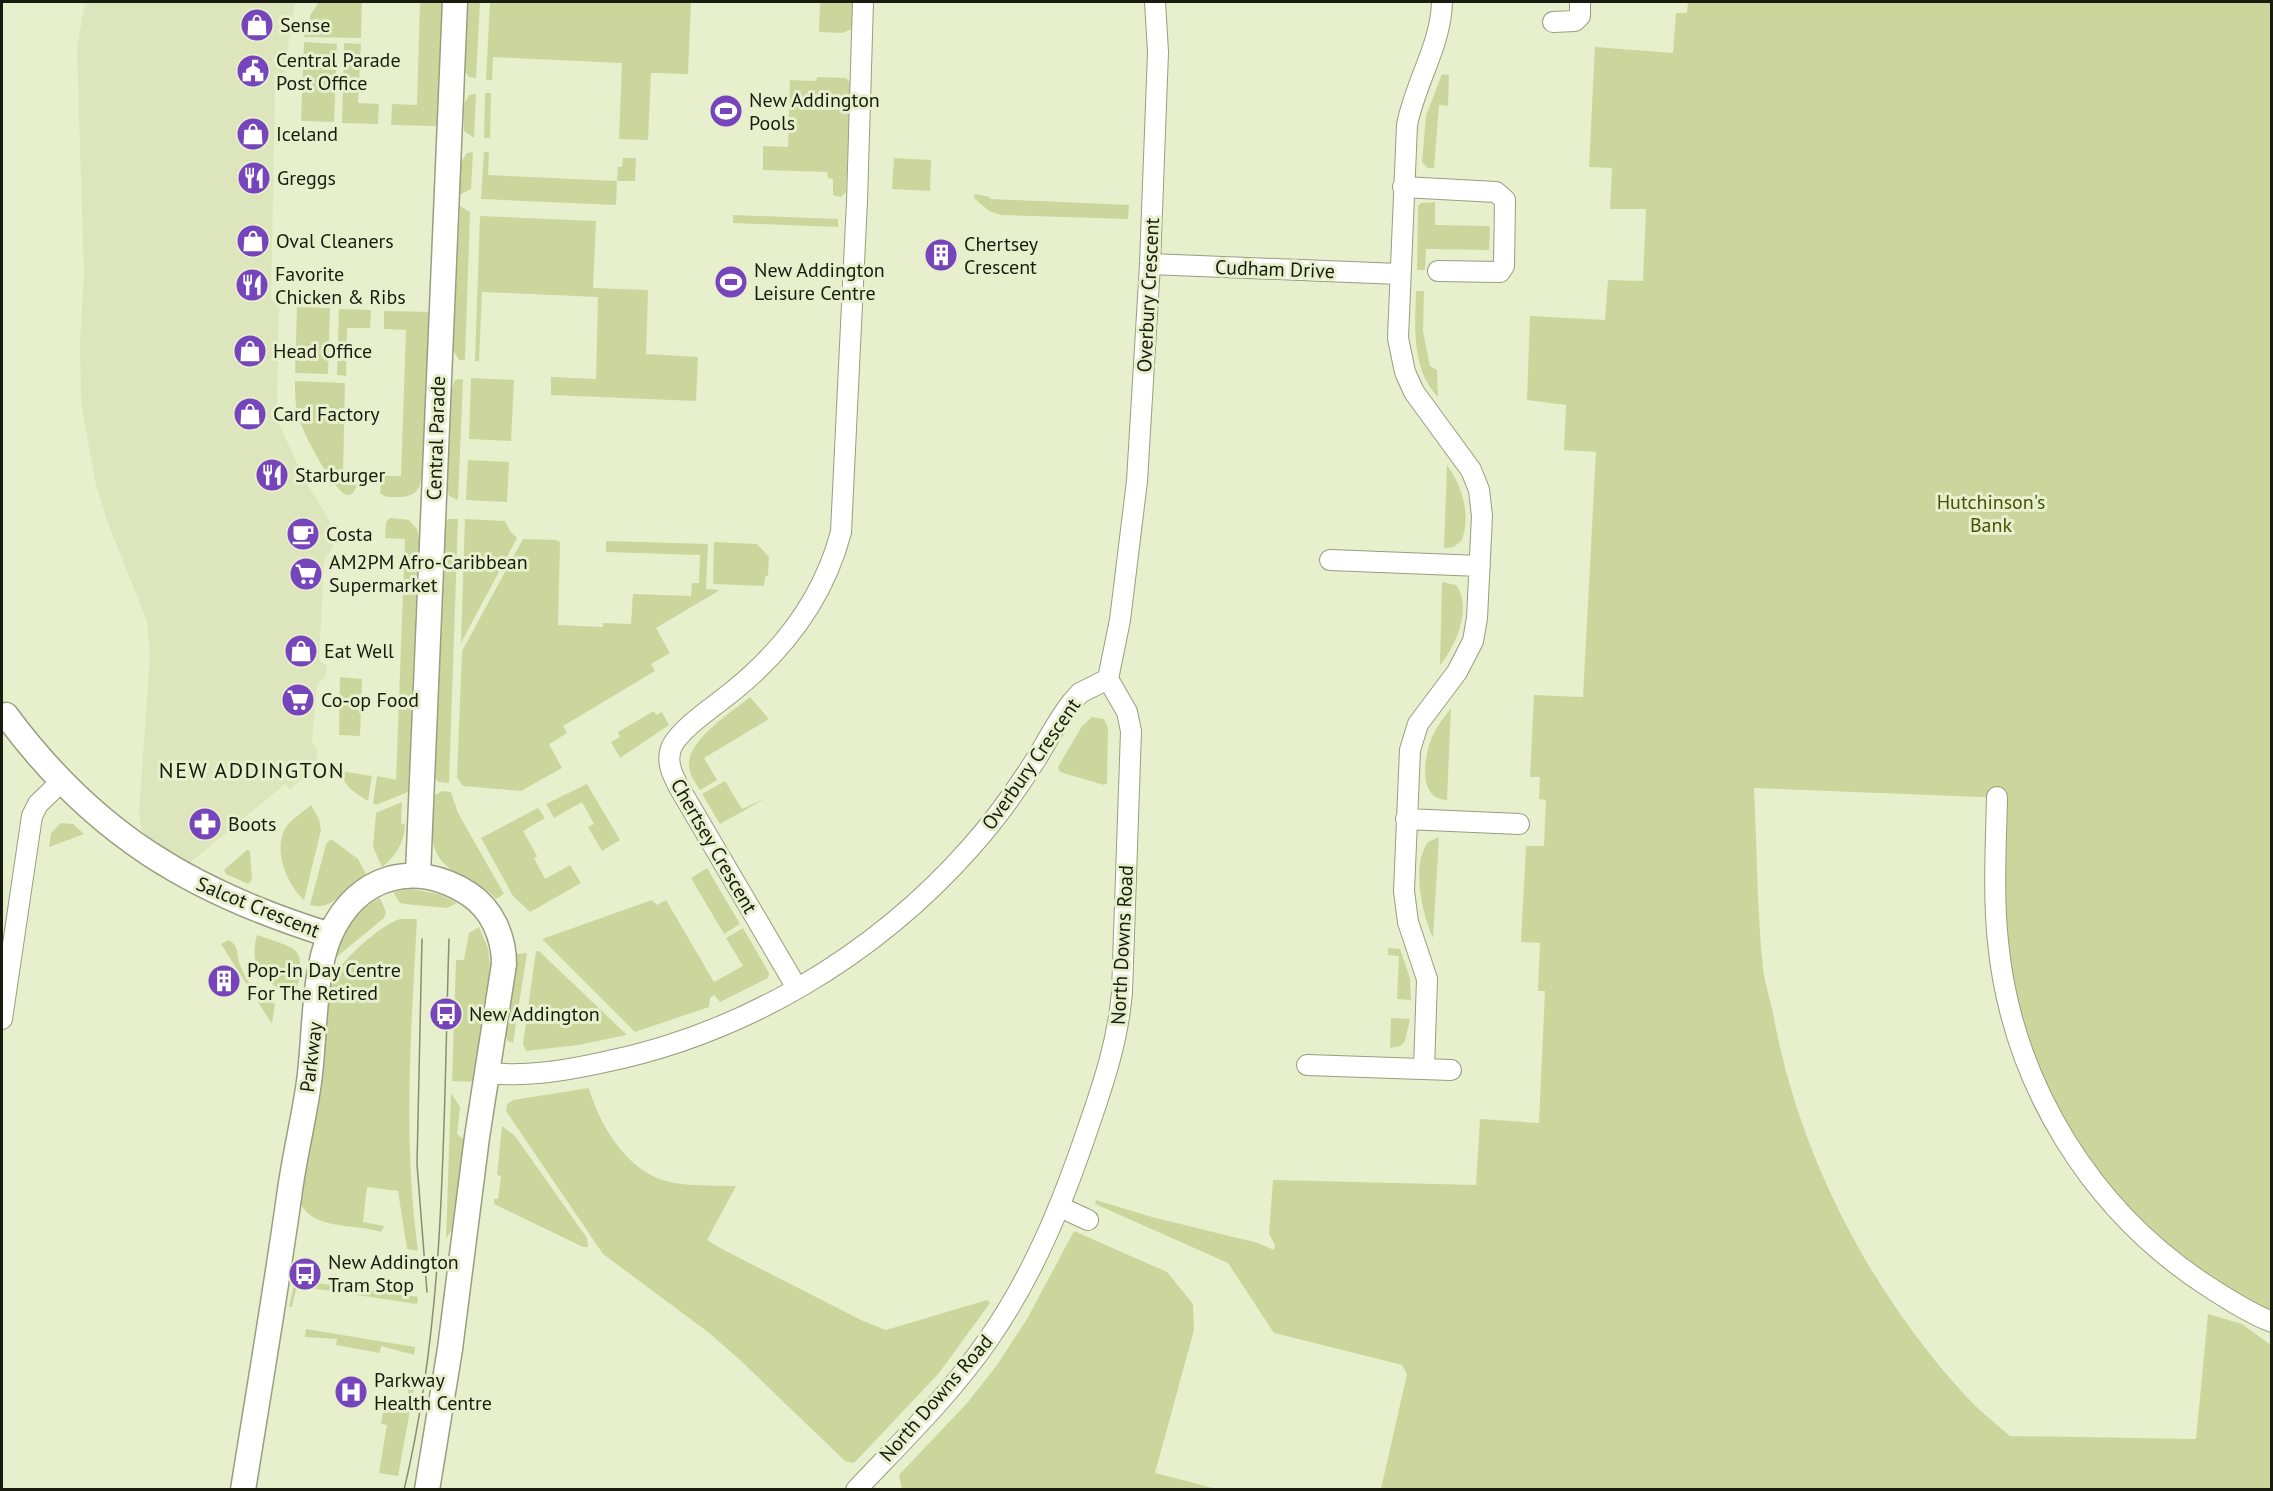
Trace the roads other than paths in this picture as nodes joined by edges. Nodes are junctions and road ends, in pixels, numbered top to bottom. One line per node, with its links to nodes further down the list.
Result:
1 (455, 2): 19 (street, Central Parade)
2 (863, 2): 21 (street, Chertsey Crescent)
3 (1155, 2): 8 (street, Overbury Crescent)
4 (1442, 2): 7 (street)
5 (1580, 2): 6 (street)
6 (1553, 22)
7 (1403, 188): 9 (street); 10 (street)
8 (1150, 264): 10 (street, Cudham Drive); 13 (street, Overbury Crescent)
9 (1438, 271)
10 (1399, 274): 12 (street)
11 (1330, 560): 12 (street)
12 (1480, 566): 17 (street)
13 (1108, 679): 21 (street, Overbury Crescent); 27 (street, North Downs Road)
14 (3, 714): 15 (street, Salcot Crescent)
15 (62, 782): 20 (street, Salcot Crescent); 22 (street)
16 (1997, 797): 29 (street)
17 (1406, 819): 18 (street); 24 (street)
18 (1519, 824)
19 (418, 874): 20 (street, Parkway); 26 (street, Parkway)
20 (330, 935): 31 (street, Parkway)
21 (797, 988): 26 (street, Overbury Crescent)
22 (2, 1019)
23 (1307, 1065): 24 (street)
24 (1424, 1069): 25 (street)
25 (1451, 1070)
26 (488, 1072): 32 (street, Parkway)
27 (1060, 1207): 28 (street); 30 (street, North Downs Road)
28 (1088, 1220)
29 (2271, 1322)
30 (864, 1487)
31 (243, 1490)
32 (427, 1490)

